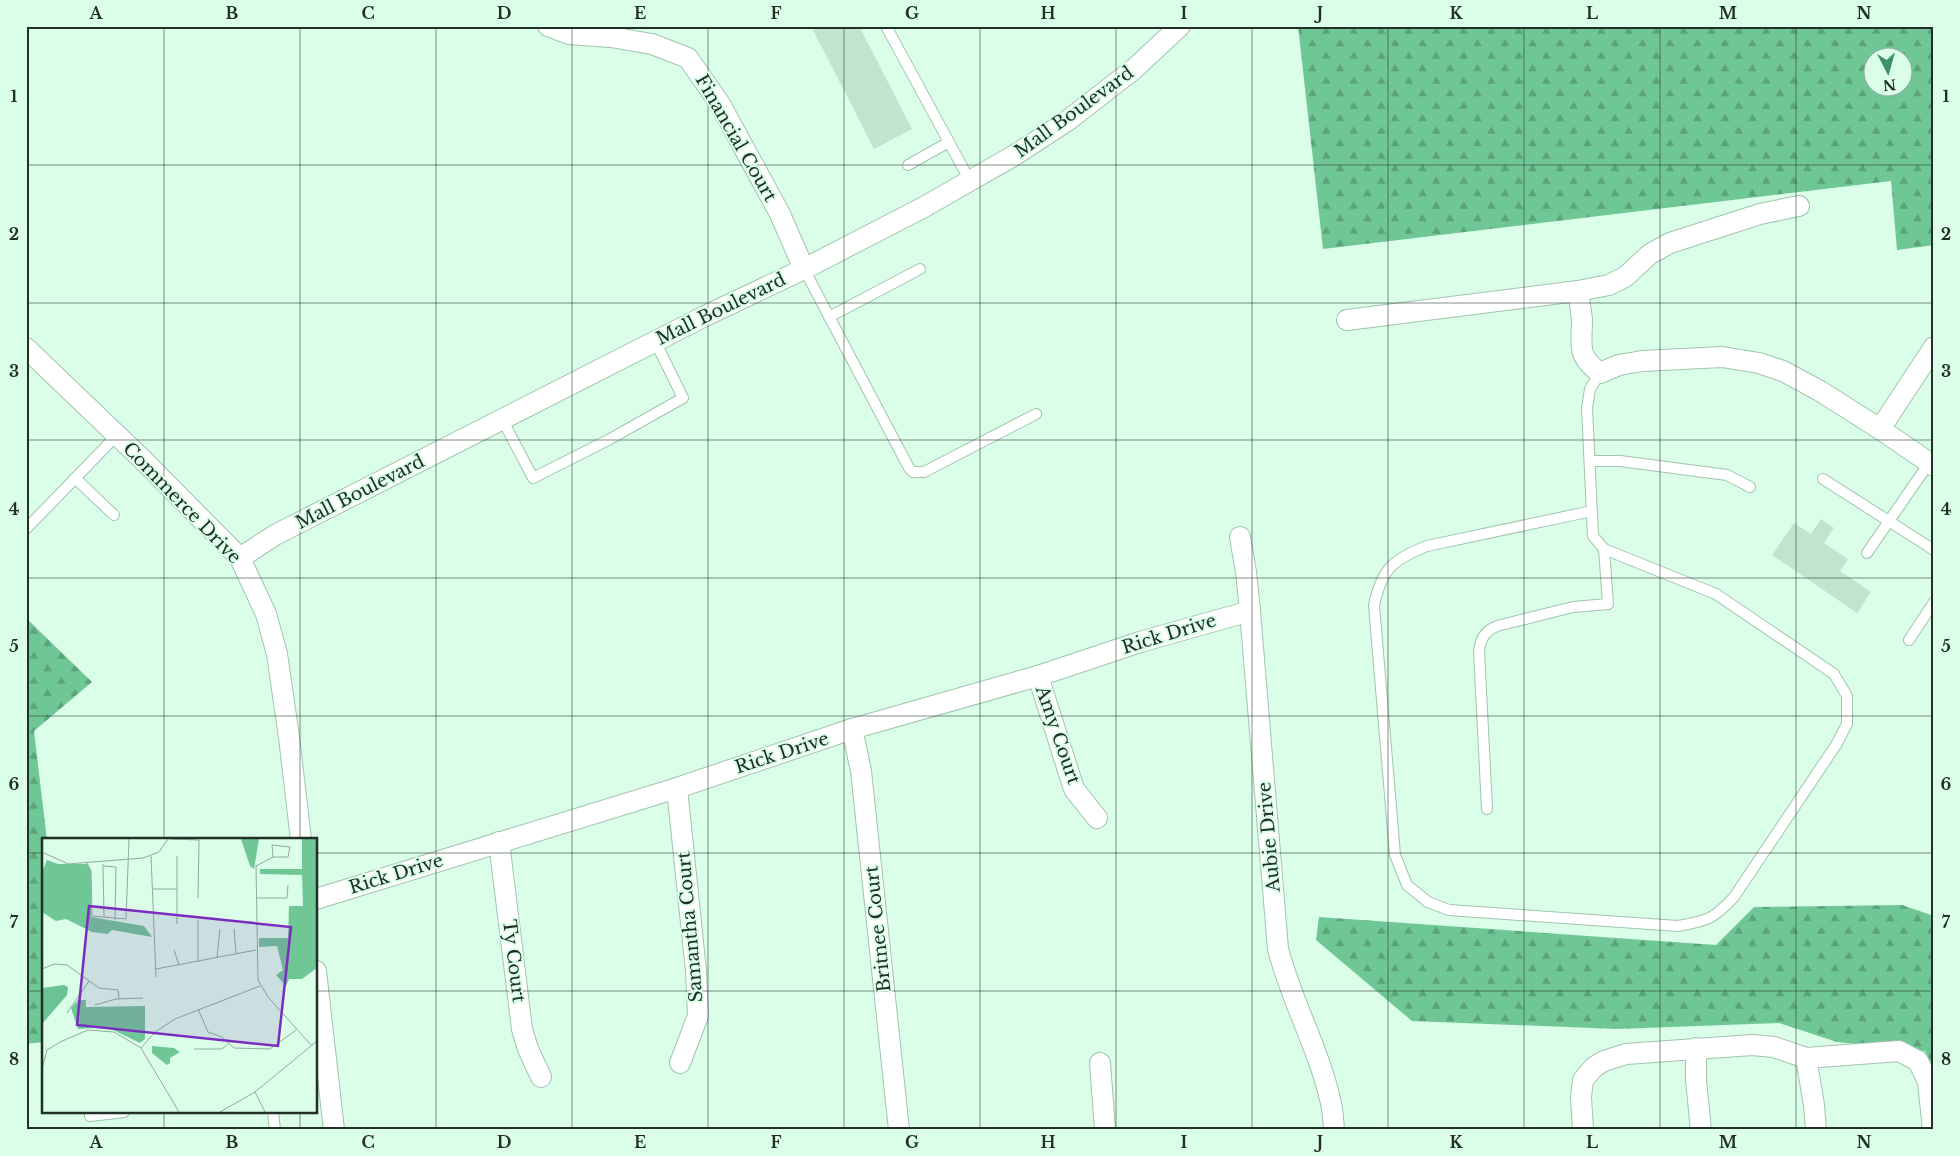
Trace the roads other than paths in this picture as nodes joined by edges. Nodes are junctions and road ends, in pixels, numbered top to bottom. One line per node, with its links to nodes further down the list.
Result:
1 (548, 26): 8 (street, Financial Court)
2 (886, 26): 4 (lane)
3 (1180, 26): 6 (street, Mall Boulevard)
4 (949, 142): 5 (lane); 6 (lane)
5 (908, 165)
6 (970, 181): 8 (street, Mall Boulevard)
7 (1799, 206): 10 (street)
8 (804, 269): 11 (lane); 13 (street, Mall Boulevard)
9 (920, 269): 11 (lane)
10 (1578, 291): 12 (street); 16 (street)
11 (830, 317): 17 (lane)
12 (1347, 320)
13 (656, 341): 18 (street, Mall Boulevard); 18 (lane)
14 (1934, 347): 19 (street)
15 (26, 348): 20 (street, Commerce Drive)
16 (1600, 373): 19 (street); 21 (lane)
17 (1036, 414)
18 (502, 420): 34 (street, Mall Boulevard)
19 (1880, 429): 22 (street)
20 (117, 435): 23 (lane); 34 (street, Commerce Drive)
21 (1591, 461): 25 (lane); 26 (lane)
22 (1931, 465): 28 (lane)
23 (75, 478): 27 (lane); 29 (lane)
24 (1823, 479): 28 (lane)
25 (1750, 486)
26 (1592, 511): 31 (lane); 31 (lane)
27 (114, 515)
28 (1889, 521): 32 (lane); 33 (lane)
29 (26, 529)
30 (1240, 537): 36 (street, Aubie Drive)
31 (1604, 549): 41 (lane)
32 (1934, 550)
33 (1867, 553)
34 (240, 558): 43 (street, Commerce Drive)
35 (1934, 602): 37 (lane)
36 (1250, 610): 38 (street, Rick Drive); 60 (street, Aubie Drive)
37 (1909, 640)
38 (1038, 676): 39 (street, Rick Drive); 42 (street, Amy Court)
39 (852, 729): 40 (street, Rick Drive); 58 (street, Britnee Court)
40 (677, 788): 44 (street, Rick Drive); 49 (street, Samantha Court)
41 (1487, 809)
42 (1097, 818)
43 (301, 838)
44 (499, 842): 45 (street, Rick Drive); 51 (street, Ty Court)
45 (318, 898)
46 (318, 1005): 52 (street)
47 (1696, 1048): 48 (street); 61 (street); 62 (street)
48 (1806, 1058): 63 (street); 64 (street)
49 (680, 1063)
50 (1100, 1063): 59 (street)
51 (541, 1076)
52 (323, 1089): 57 (street)
53 (90, 1114): 54 (lane)
54 (107, 1114)
55 (273, 1114): 56 (lane)
56 (276, 1130)
57 (334, 1130)
58 (899, 1130)
59 (1105, 1130)
60 (1334, 1130)
61 (1583, 1130)
62 (1701, 1130)
63 (1816, 1130)
64 (1933, 1130)

